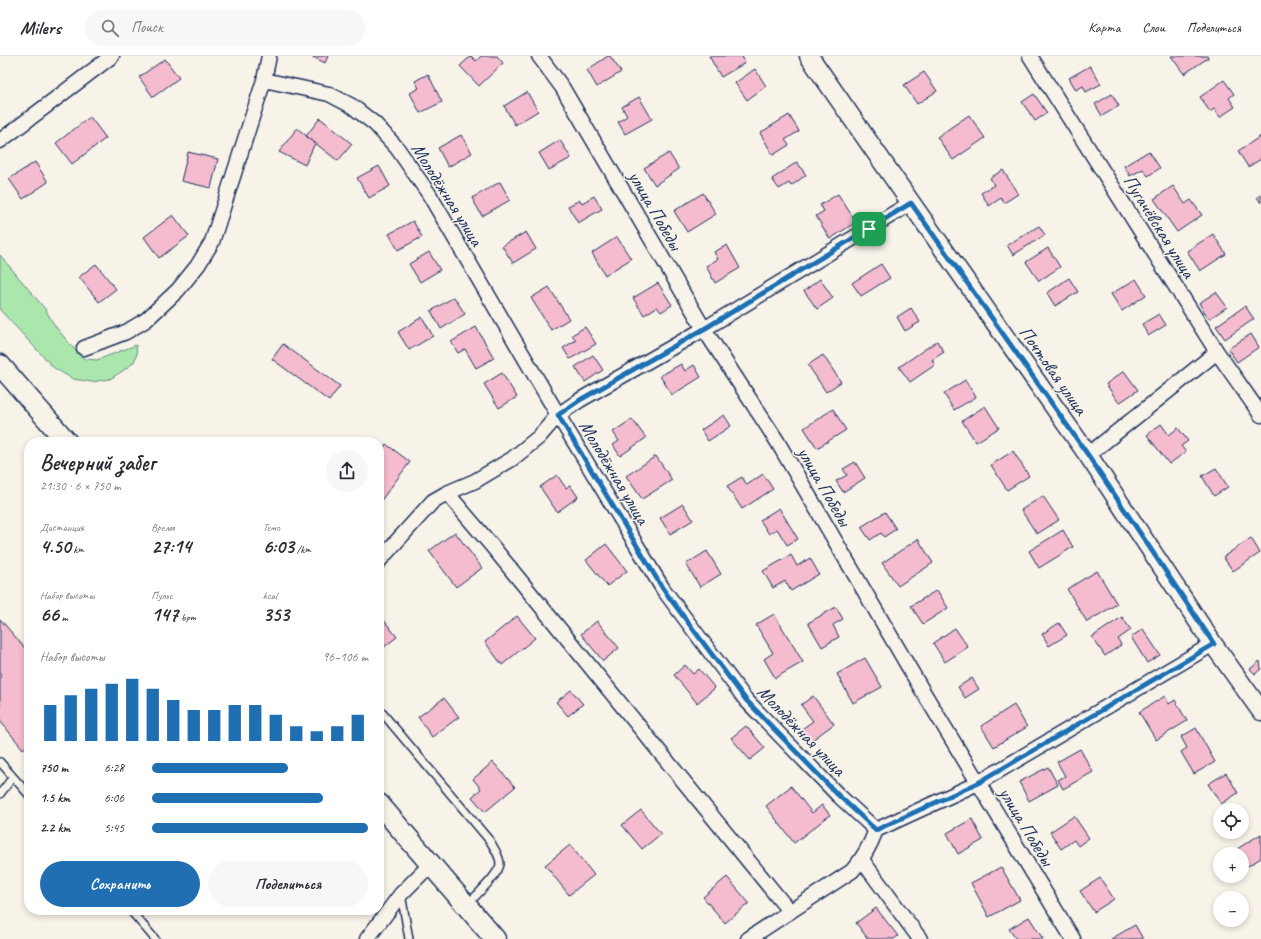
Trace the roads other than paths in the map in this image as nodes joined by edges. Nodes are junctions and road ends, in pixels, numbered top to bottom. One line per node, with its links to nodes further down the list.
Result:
1 (112, 56): 7 (street)
2 (269, 56): 6 (street)
3 (539, 56): 9 (street, улица Победы)
4 (809, 56): 8 (street, Почтовая улица)
5 (1030, 56): 11 (street, Пугачёвская улица)
6 (264, 80): 10 (street); 13 (street, Молодёжная улица)
7 (0, 141)
8 (911, 203): 9 (street); 16 (street, Почтовая улица)
9 (704, 329): 13 (street); 24 (street, улица Победы)
10 (84, 348)
11 (1217, 352): 14 (street, Пугачёвская улица); 16 (street)
12 (0, 365): 15 (main road)
13 (558, 415): 17 (street); 28 (street, Молодёжная улица)
14 (1261, 415)
15 (63, 437)
16 (1088, 455): 19 (street, Почтовая улица)
17 (447, 493): 18 (street); 33 (street)
18 (384, 555)
19 (1214, 644): 20 (street, Почтовая улица); 24 (street)
20 (1261, 711)
21 (384, 715): 32 (lane)
22 (0, 762): 23 (lane)
23 (13, 777): 25 (lane); 26 (lane)
24 (978, 783): 28 (street); 41 (street, улица Победы)
25 (24, 789)
26 (0, 794)
27 (384, 810): 30 (main road)
28 (876, 830): 29 (street)
29 (862, 860): 33 (street); 40 (street)
30 (431, 864): 31 (street); 32 (main road)
31 (401, 894): 36 (street); 37 (lane)
32 (466, 905): 38 (main road)
33 (790, 912): 39 (street)
34 (134, 915): 35 (lane)
35 (155, 939)
36 (367, 939)
37 (408, 939)
38 (495, 939)
39 (748, 939)
40 (920, 939)
41 (1073, 939)

